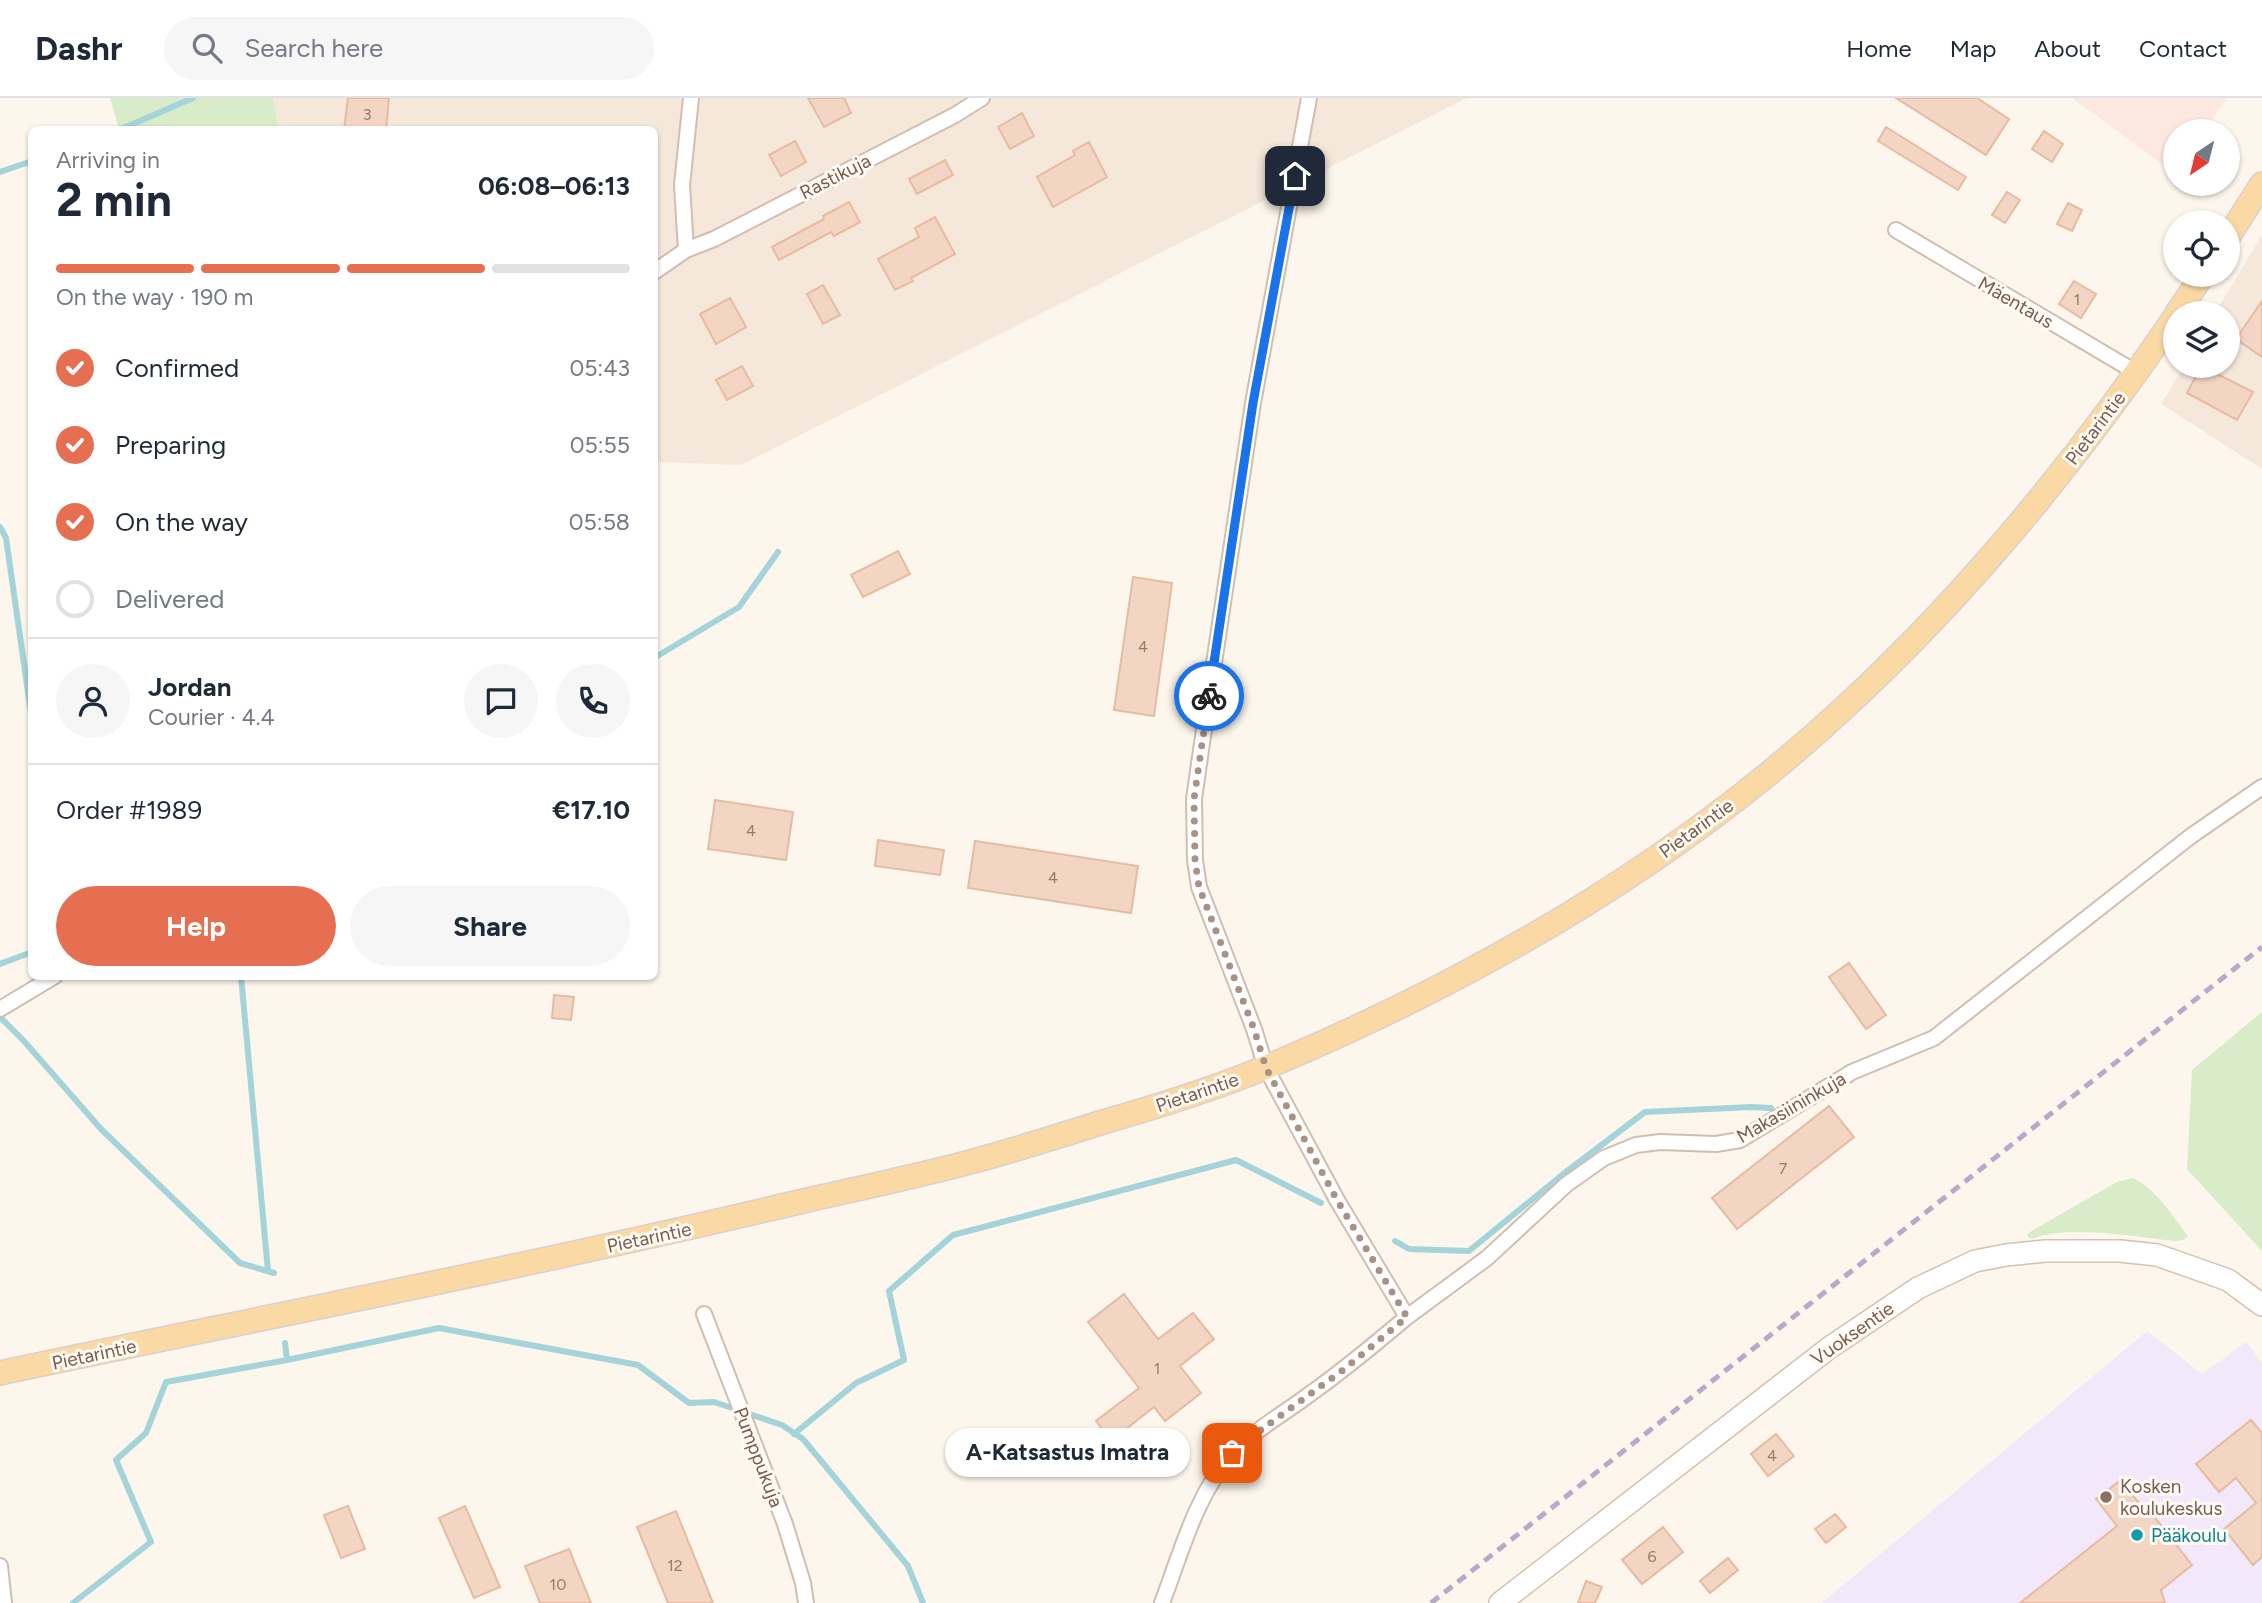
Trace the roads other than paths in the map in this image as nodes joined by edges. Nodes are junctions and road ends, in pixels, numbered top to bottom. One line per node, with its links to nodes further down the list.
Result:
1 (691, 98): 7 (street)
2 (982, 98): 7 (street, Rastikuja)
3 (1309, 98): 14 (street)
4 (2262, 184): 5 (main road)
5 (2240, 218)
6 (1896, 230): 10 (street, Mäentaus)
7 (685, 250): 8 (street, Rastikuja)
8 (658, 269)
9 (2163, 334): 10 (main road, Pietarintie)
10 (2137, 373): 14 (main road, Pietarintie)
11 (2262, 788): 17 (street, Makasiininkuja)
12 (48, 980): 13 (street)
13 (0, 1009)
14 (1266, 1068): 17 (street); 18 (main road, Pietarintie)
15 (2262, 1305): 20 (street, Vuoksentie)
16 (704, 1314): 22 (street, Pumppukuja)
17 (1407, 1317): 23 (street, Makasiininkuja)
18 (0, 1373)
19 (0, 1566): 21 (street)
20 (1507, 1601)
21 (4, 1603)
22 (806, 1603)
23 (1162, 1603)

